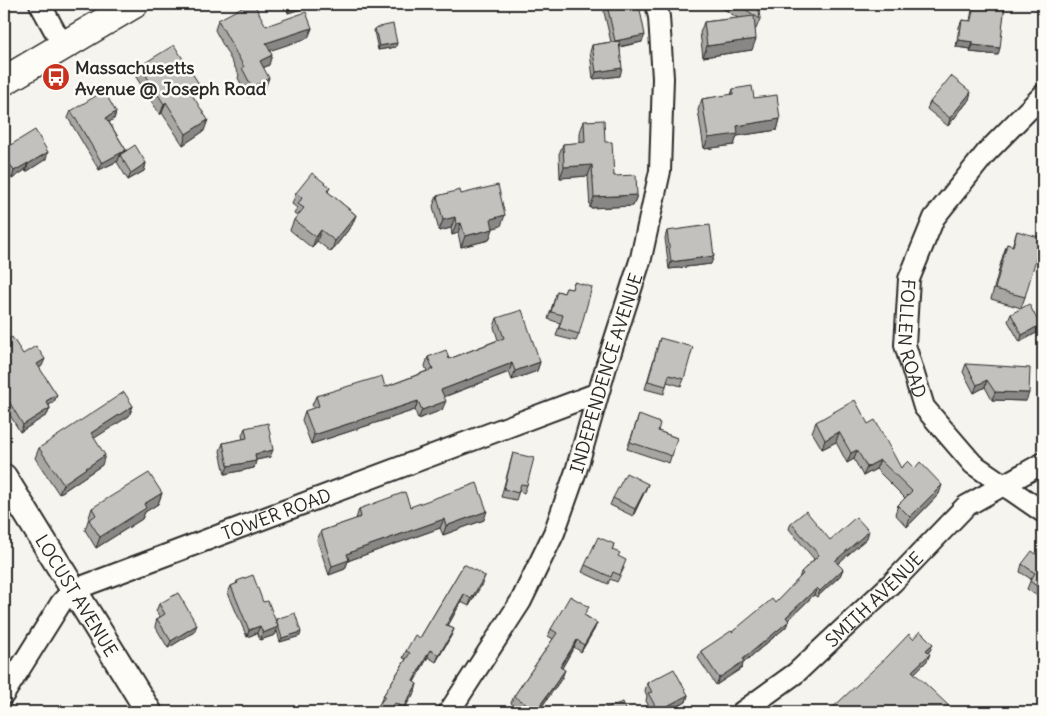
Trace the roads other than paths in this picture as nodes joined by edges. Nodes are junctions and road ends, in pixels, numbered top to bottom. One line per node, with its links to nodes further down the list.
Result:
1 (40, 4): 4 (street)
2 (134, 4): 4 (main road)
3 (656, 4): 7 (street, INDEPENDENCE AVENUE)
4 (63, 46): 5 (main road)
5 (4, 81)
6 (1043, 95): 10 (street, FOLLEN ROAD)
7 (598, 393): 12 (street, TOWER ROAD); 15 (street, INDEPENDENCE AVENUE)
8 (1043, 463): 10 (street, SMITH AVENUE)
9 (4, 477): 12 (street, LOCUST AVENUE)
10 (1004, 485): 11 (street, FOLLEN ROAD); 16 (street, SMITH AVENUE)
11 (1043, 512)
12 (73, 590): 13 (street, TOWER ROAD); 14 (street, LOCUST AVENUE)
13 (4, 694)
14 (149, 712)
15 (449, 712)
16 (742, 712)

